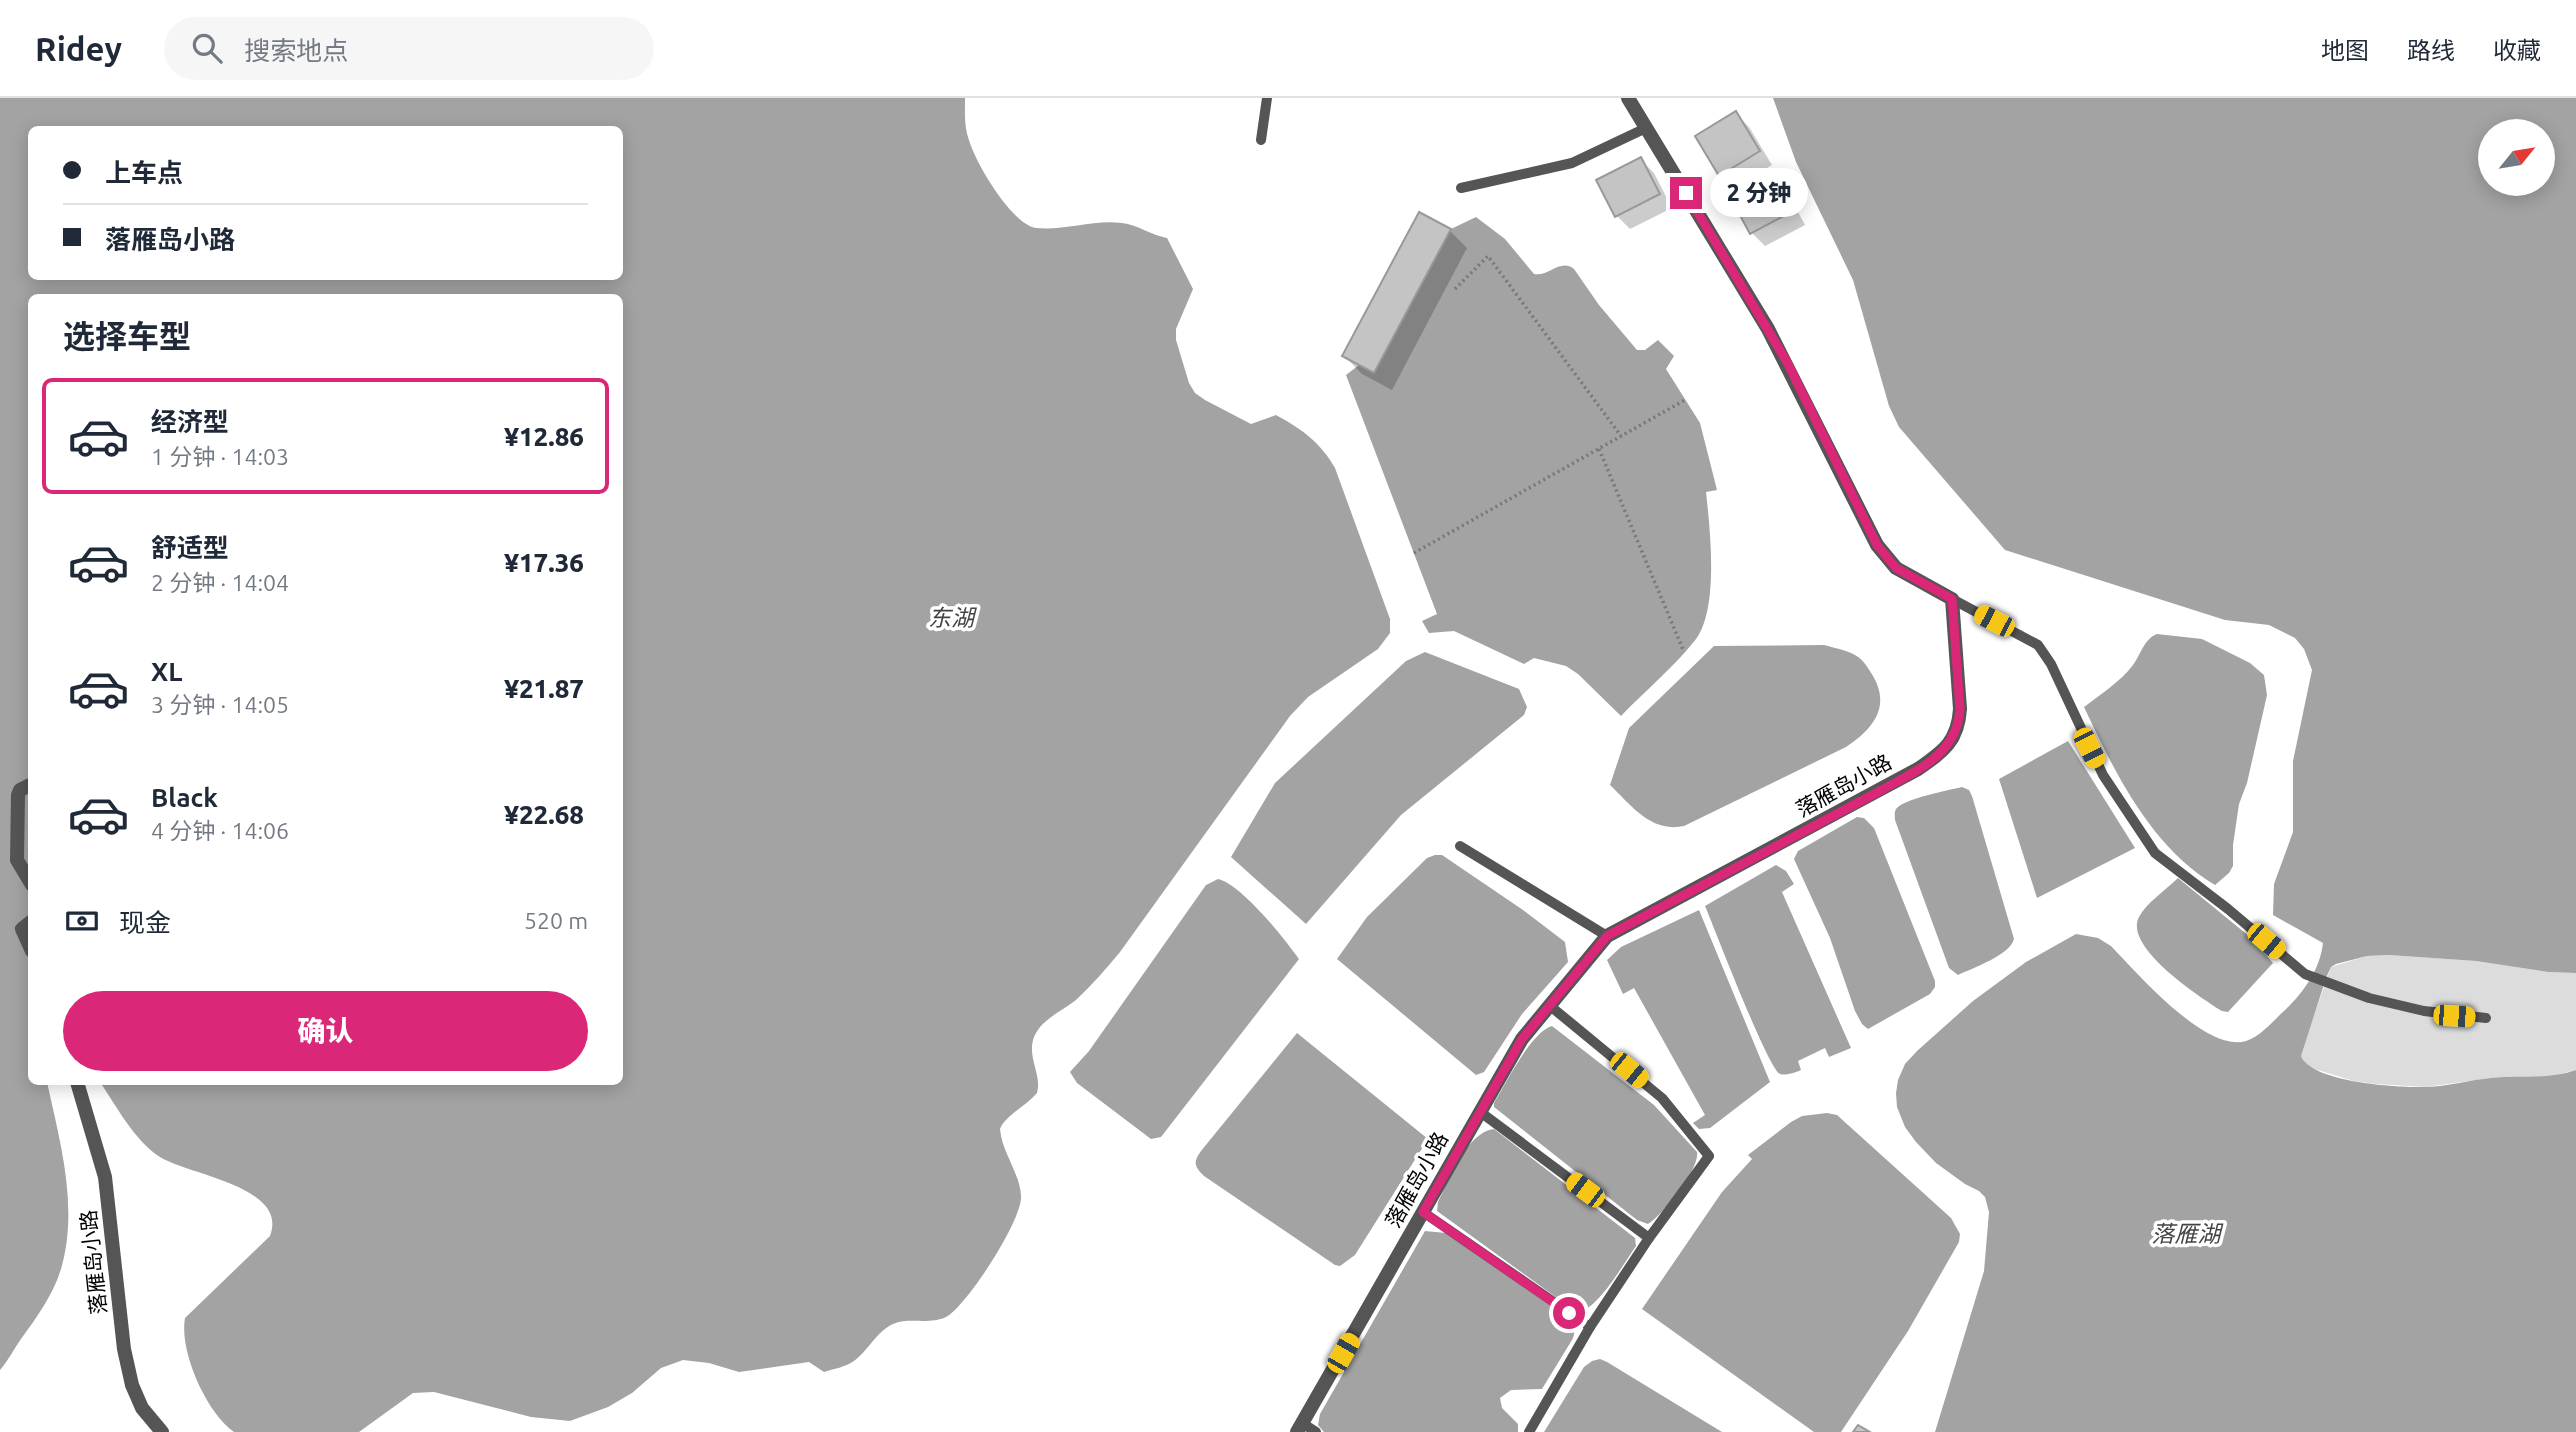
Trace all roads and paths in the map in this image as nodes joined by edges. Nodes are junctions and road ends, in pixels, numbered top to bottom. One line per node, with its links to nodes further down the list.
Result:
1 (1267, 98): 4 (lane)
2 (1628, 98): 3 (street)
3 (1646, 128): 5 (lane); 11 (street)
4 (1261, 140)
5 (1461, 188)
6 (1455, 289): 8 (path)
7 (1685, 400): 8 (path)
8 (1621, 436): 9 (path)
9 (1599, 449): 10 (path); 12 (path)
10 (1414, 553)
11 (1952, 599): 17 (street, 落雁岛小路); 20 (lane)
12 (1684, 652)
13 (28, 786): 15 (street)
14 (1460, 846): 17 (lane)
15 (28, 878)
16 (28, 924): 18 (street)
17 (1607, 936): 19 (street, 落雁岛小路)
18 (28, 942)
19 (1549, 1005): 22 (street, 落雁岛小路); 24 (lane)
20 (2486, 1018)
21 (78, 1085): 27 (street, 落雁岛小路)
22 (1479, 1111): 23 (street, 落雁岛小路); 24 (lane)
23 (1423, 1212): 25 (lane); 26 (street, 落雁岛小路)
24 (1649, 1238): 25 (lane)
25 (1590, 1327): 29 (lane)
26 (1300, 1428): 28 (lane)
27 (162, 1432)
28 (1316, 1432)
29 (1529, 1432)

